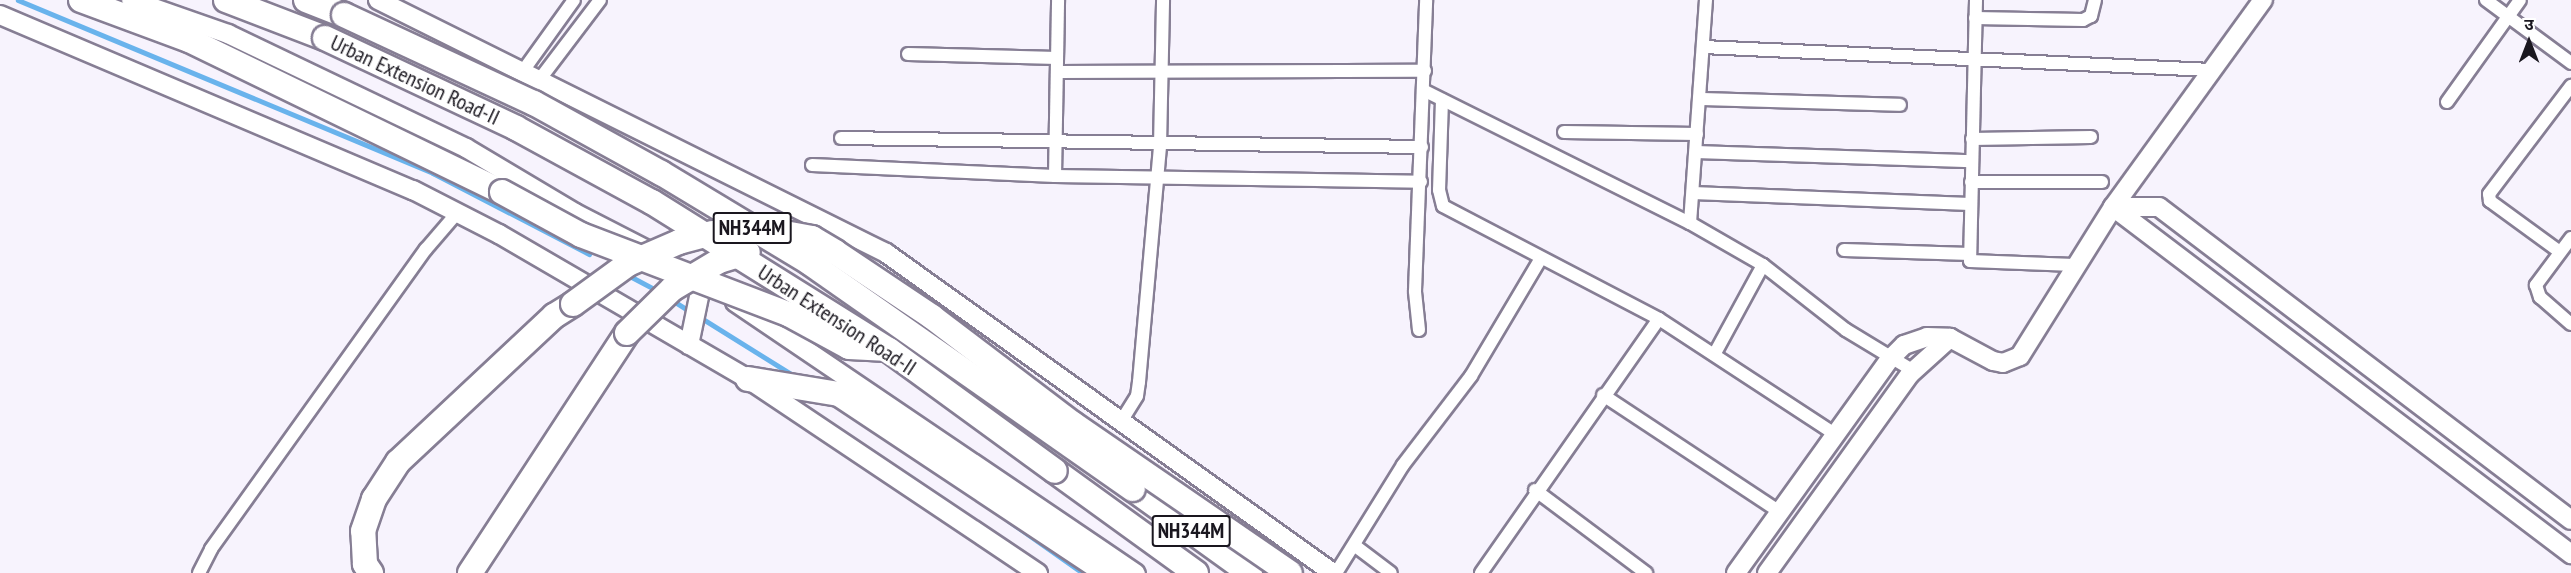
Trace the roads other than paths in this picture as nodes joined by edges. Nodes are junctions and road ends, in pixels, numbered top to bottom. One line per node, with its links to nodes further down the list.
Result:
1 (81, 0): 72 (highway, bridge)
2 (131, 0): 66 (street)
3 (226, 0): 72 (highway, Urban Extension Road-II / NH344M, bridge)
4 (306, 0): 93 (highway, Urban Extension Road-II / NH344M, bridge)
5 (378, 0): 26 (street)
6 (574, 0): 26 (street)
7 (600, 0): 30 (street)
8 (1057, 0): 22 (street)
9 (1163, 0): 29 (street)
10 (1426, 0): 27 (street)
11 (1706, 0): 20 (street)
12 (1976, 0): 19 (street)
13 (2095, 0): 19 (street)
14 (2263, 0): 25 (street)
15 (2486, 0): 18 (street)
16 (2520, 0): 18 (street)
17 (0, 15): 56 (street)
18 (2508, 16): 24 (street); 35 (street)
19 (1975, 18): 23 (street)
20 (1703, 47): 23 (street); 33 (street)
21 (908, 54): 22 (street)
22 (1057, 58): 28 (street)
23 (1977, 60): 25 (street); 41 (street)
24 (2571, 63)
25 (2212, 70): 55 (street)
26 (523, 71): 30 (street)
27 (1425, 71): 29 (street); 32 (street)
28 (1057, 72): 29 (street); 42 (street)
29 (1160, 73): 43 (street)
30 (540, 79): 78 (street)
31 (2571, 86): 61 (street)
32 (1425, 91): 34 (street); 44 (street)
33 (1700, 99): 36 (street); 38 (street)
34 (1442, 100): 57 (street); 63 (street)
35 (2447, 102)
36 (1900, 105)
37 (1564, 132): 38 (street)
38 (1697, 134): 45 (street)
39 (2091, 137): 41 (street)
40 (841, 138): 42 (street)
41 (1972, 139): 46 (street)
42 (1056, 142): 43 (street); 48 (street)
43 (1160, 146): 44 (street); 49 (street)
44 (1422, 147): 50 (street)
45 (1696, 152): 46 (street); 53 (street)
46 (1971, 161): 51 (street)
47 (812, 165): 48 (street)
48 (1055, 176): 49 (street)
49 (1156, 176): 50 (street); 78 (street)
50 (1421, 182): 69 (street)
51 (1971, 182): 52 (street); 54 (street)
52 (2102, 182)
53 (1693, 193): 54 (street); 57 (street)
54 (1970, 204): 62 (street)
55 (2114, 207): 65 (street); 82 (street); 83 (street)
56 (457, 213): 71 (street); 86 (street)
57 (1690, 223): 64 (street)
58 (812, 238): 87 (highway, bridge); 88 (highway, bridge); 94 (highway, bridge)
59 (2571, 238): 61 (street)
60 (1844, 250): 62 (street)
61 (2560, 252): 68 (street)
62 (1970, 254): 65 (street)
63 (1541, 258): 67 (street); 84 (street)
64 (1763, 265): 73 (street); 74 (street)
65 (2074, 265): 70 (street)
66 (702, 282): 71 (street); 91 (street)
67 (1659, 319): 73 (street); 77 (street)
68 (2571, 324)
69 (1419, 330)
70 (1950, 339): 74 (street); 75 (street)
71 (689, 345): 76 (street)
72 (889, 350): 92 (highway, Urban Extension Road-II / NH344M, bridge)
73 (1714, 355): 79 (street)
74 (1890, 359): 75 (street); 79 (street)
75 (1912, 370): 100 (street)
76 (748, 379): 89 (street); 90 (highway)
77 (1603, 395): 80 (street); 81 (street)
78 (1122, 420): 95 (street)
79 (1834, 434): 81 (street)
80 (1535, 490): 97 (street); 98 (street)
81 (1780, 512): 99 (street)
82 (2567, 516): 83 (street)
83 (2546, 534): 85 (street)
84 (1354, 545): 95 (street); 96 (street)
85 (2571, 554)
86 (199, 573)
87 (371, 573)
88 (470, 573)
89 (1038, 573)
90 (1108, 573)
91 (1136, 573)
92 (1196, 573)
93 (1250, 573)
94 (1290, 573)
95 (1335, 573)
96 (1390, 573)
97 (1481, 573)
98 (1646, 573)
99 (1736, 573)
100 (1767, 573)

